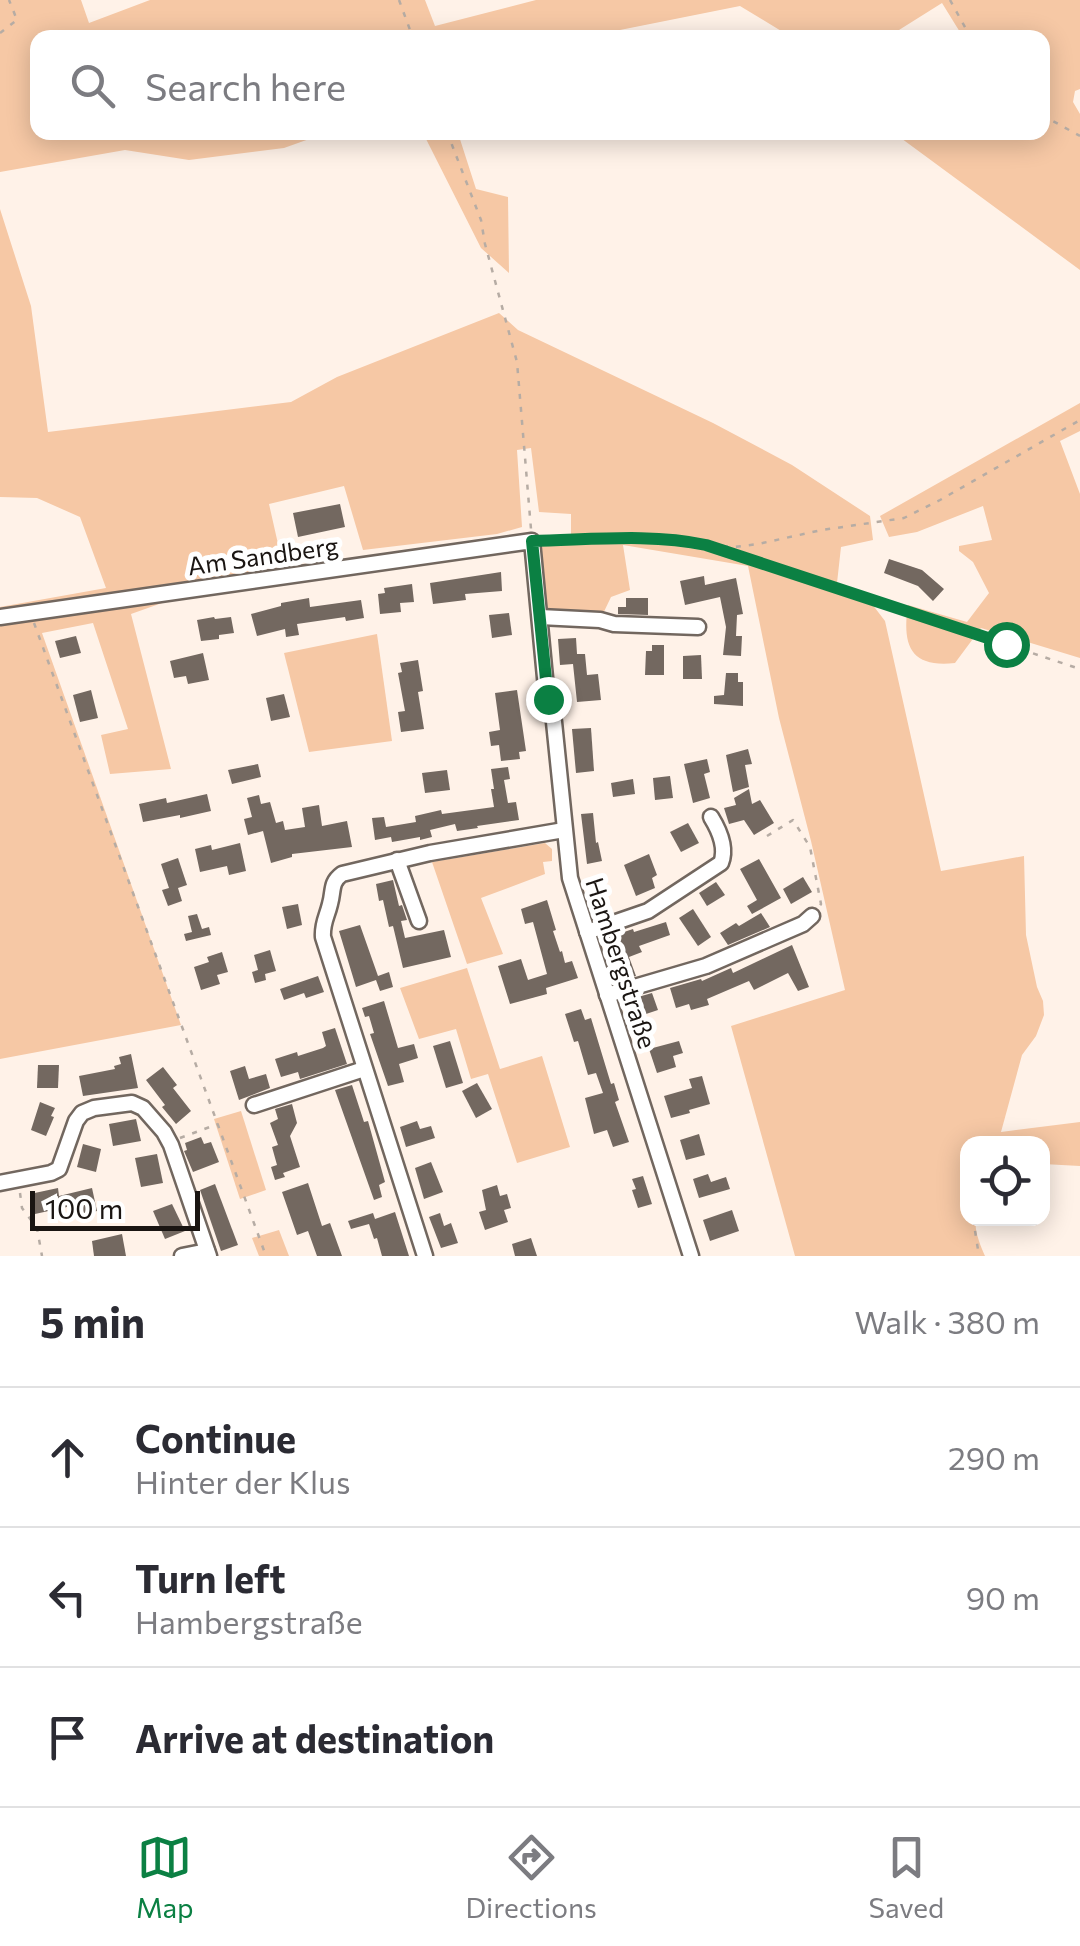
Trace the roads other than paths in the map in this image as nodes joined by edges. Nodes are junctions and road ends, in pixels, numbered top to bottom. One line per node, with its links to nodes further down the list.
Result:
1 (532, 541): 2 (street, Am Sandberg); 3 (street, Hambergstraße)
2 (0, 616)
3 (540, 617): 4 (street); 6 (street, Hambergstraße)
4 (698, 627)
5 (712, 817): 10 (street)
6 (564, 830): 7 (street); 10 (street, Hambergstraße)
7 (397, 860): 9 (street); 12 (street)
8 (812, 916): 11 (street)
9 (419, 921)
10 (588, 932): 11 (street, Hambergstraße)
11 (608, 995): 18 (street, Hambergstraße)
12 (364, 1068): 13 (street); 17 (street)
13 (254, 1105)
14 (0, 1182): 15 (street)
15 (208, 1254): 16 (street)
16 (182, 1256)
17 (425, 1256)
18 (691, 1256)

